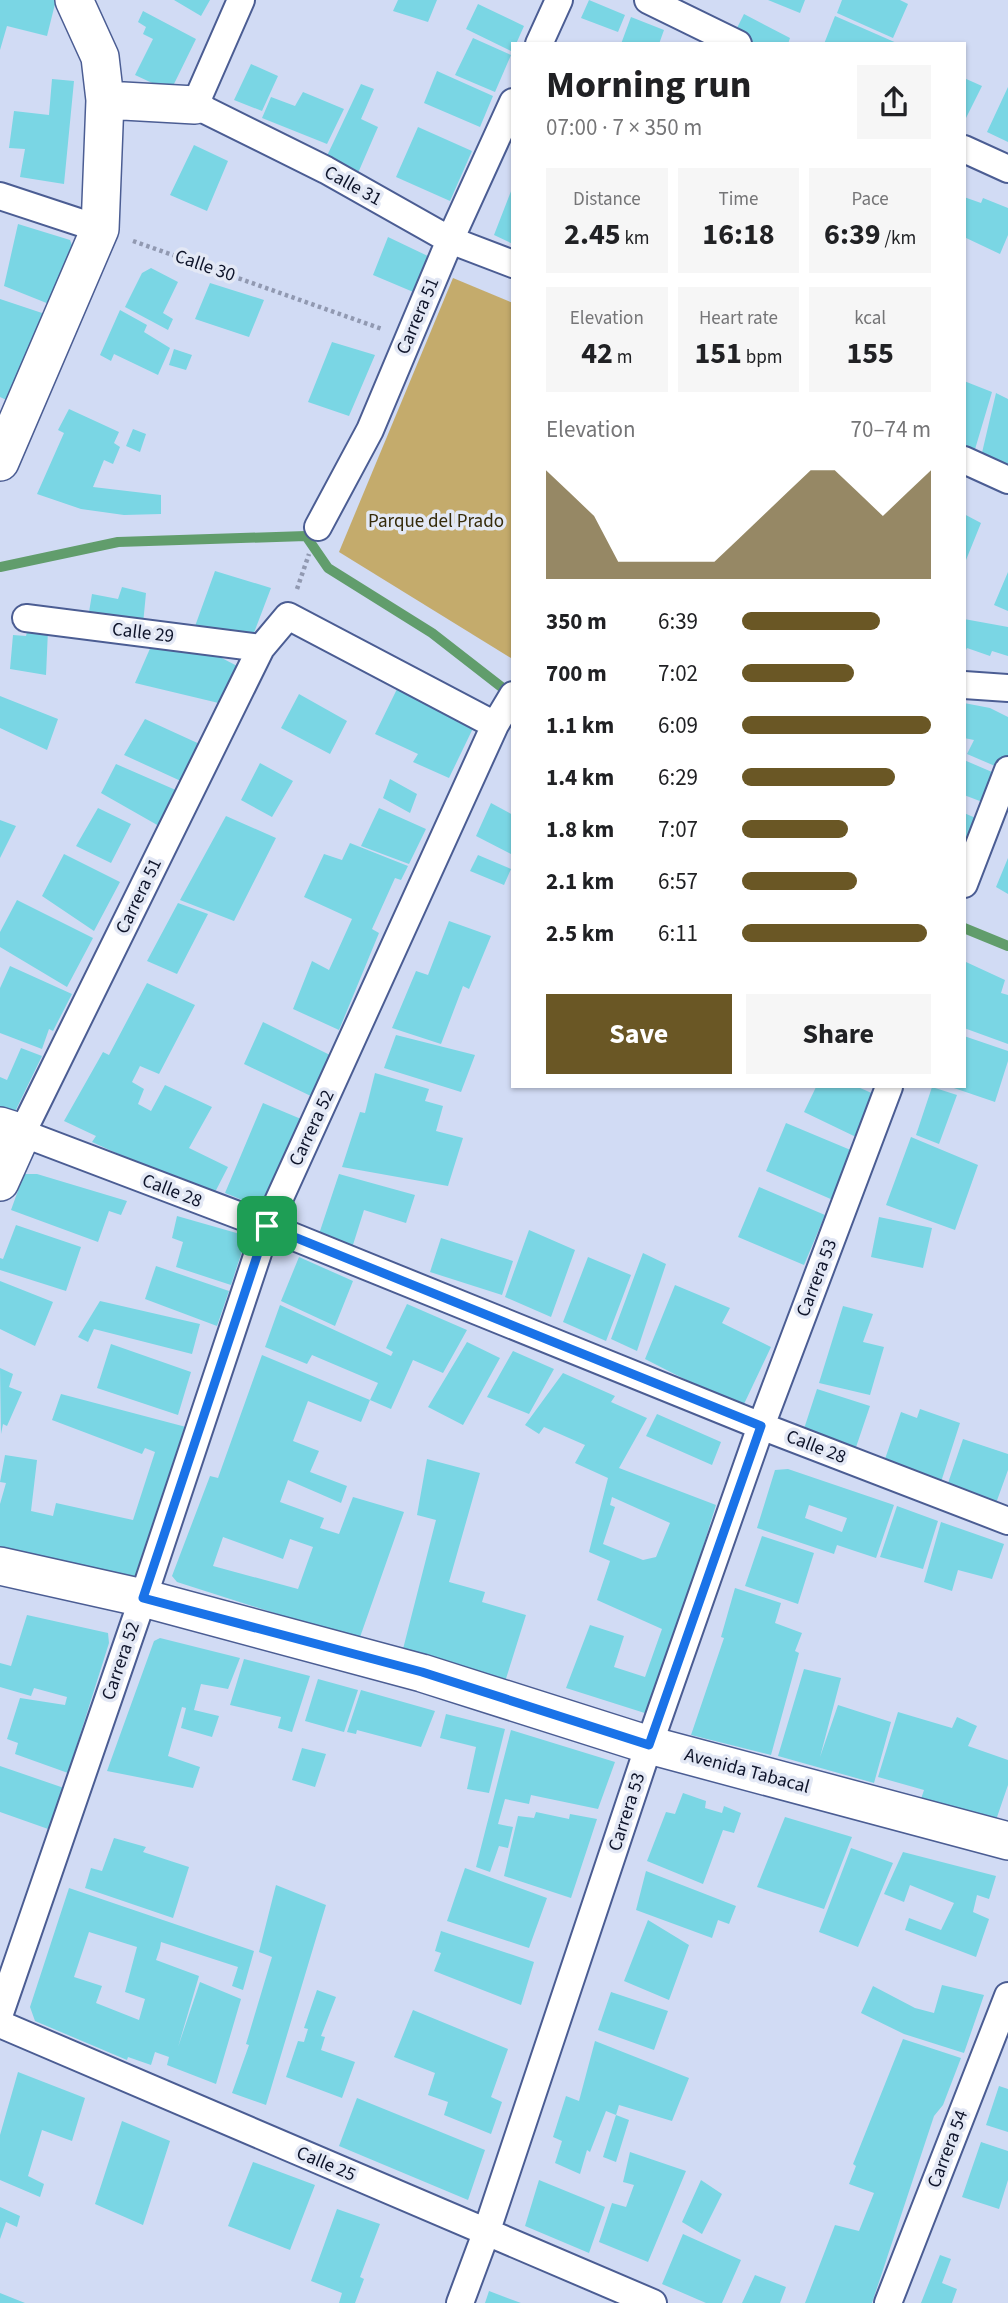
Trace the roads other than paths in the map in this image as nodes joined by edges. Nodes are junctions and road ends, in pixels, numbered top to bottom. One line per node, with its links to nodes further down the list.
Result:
1 (74, 0): 7 (street)
2 (241, 0): 8 (street)
3 (559, 0): 5 (street)
4 (648, 0): 6 (street)
5 (540, 42)
6 (734, 42)
7 (105, 100): 8 (street); 13 (street)
8 (195, 105): 14 (street, Calle 31)
9 (511, 106): 14 (street, Carrera 51)
10 (966, 150): 11 (street)
11 (1008, 169)
12 (0, 197): 13 (street)
13 (100, 229): 17 (street)
14 (450, 240): 15 (street, Calle 31); 19 (street, Carrera 51)
15 (511, 263)
16 (966, 461): 18 (street)
17 (0, 462)
18 (1008, 480)
19 (318, 527)
20 (26, 618): 21 (street, Calle 29)
21 (261, 648): 24 (street, Carrera 51); 28 (street, Carrera 51)
22 (966, 685): 23 (street)
23 (1008, 688)
24 (505, 709): 30 (street, Carrera 52)
25 (1008, 770): 26 (street)
26 (966, 879)
27 (889, 1088): 31 (street, Carrera 53)
28 (11, 1130): 29 (street, Carrera 51); 30 (street, Calle 28)
29 (0, 1182)
30 (267, 1226): 31 (street, Calle 28); 34 (street, Carrera 52)
31 (761, 1426): 32 (street, Calle 28); 35 (street, Carrera 53)
32 (1008, 1521)
33 (0, 1566): 34 (street, Avenida Tabacal)
34 (143, 1598): 35 (street, Avenida Tabacal); 38 (street, Carrera 52)
35 (649, 1745): 36 (street, Avenida Tabacal); 40 (street, Carrera 53)
36 (1008, 1841)
37 (1008, 1996): 43 (street, Carrera 54)
38 (0, 2013)
39 (0, 2024): 40 (street, Calle 25)
40 (486, 2233): 41 (street, Carrera 53); 42 (street, Calle 25)
41 (460, 2303)
42 (653, 2303)
43 (888, 2303)

